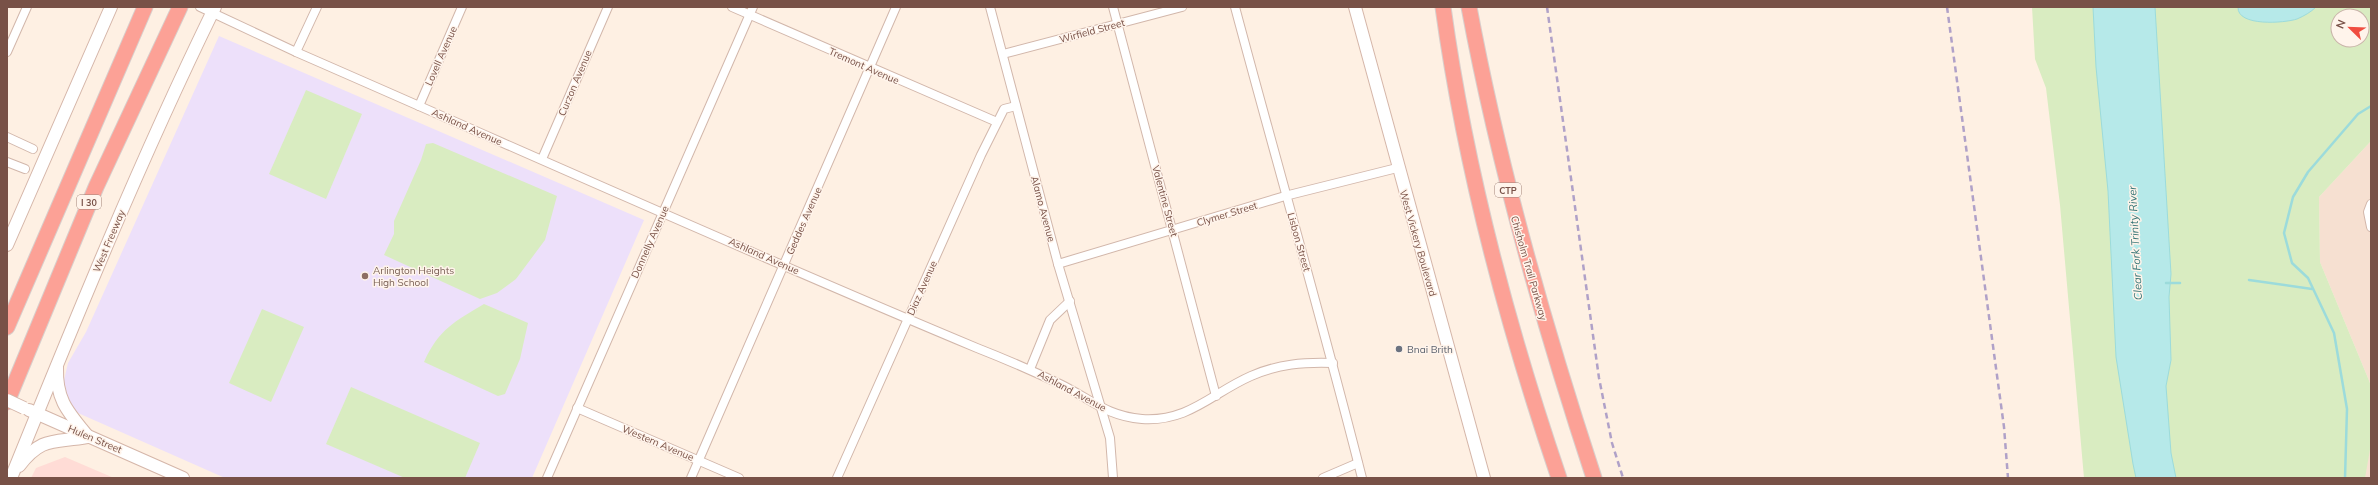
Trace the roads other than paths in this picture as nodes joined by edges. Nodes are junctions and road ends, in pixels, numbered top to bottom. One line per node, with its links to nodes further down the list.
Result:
1 (27, 7): 20 (street)
2 (111, 7): 38 (main road)
3 (145, 7): 43 (highway, I 30)
4 (180, 7): 48 (highway, I 30)
5 (317, 7): 21 (street)
6 (462, 7): 24 (street, Lovell Avenue)
7 (608, 7): 29 (street, Curzon Avenue)
8 (732, 7): 18 (street, Tremont Avenue)
9 (896, 7): 23 (street, Geddes Avenue)
10 (990, 7): 22 (street, Alamo Avenue)
11 (1113, 7): 19 (street, Valentine Street)
12 (1182, 7): 19 (street, Wirfield Street)
13 (1235, 7): 33 (street, Lisbon Street)
14 (1355, 7): 31 (main road, West Vickery Boulevard)
15 (1443, 7): 65 (highway)
16 (1469, 7): 66 (highway, Chisholm Trail Parkway / CTP)
17 (208, 9): 21 (street, Ashland Avenue); 44 (main road, West Freeway)
18 (751, 11): 23 (street, Tremont Avenue); 35 (street, Donnelly Avenue)
19 (1118, 24): 22 (street, Wirfield Street); 37 (street, Valentine Street)
20 (7, 52)
21 (296, 52): 24 (street, Ashland Avenue)
22 (1002, 54): 25 (street, Alamo Avenue)
23 (871, 69): 26 (street, Tremont Avenue); 40 (street, Geddes Avenue)
24 (419, 106): 29 (street, Ashland Avenue)
25 (1016, 106): 26 (street, Diaz Avenue); 39 (street, Alamo Avenue)
26 (997, 122): 42 (street, Diaz Avenue)
27 (7, 137): 28 (street)
28 (33, 149)
29 (542, 159): 35 (street, Ashland Avenue)
30 (7, 162): 32 (street)
31 (1398, 168): 33 (street, Clymer Street); 64 (main road, West Vickery Boulevard)
32 (25, 169)
33 (1285, 196): 37 (street, Clymer Street); 45 (street, Lisbon Street)
34 (2371, 204): 36 (street)
35 (663, 212): 40 (street, Ashland Avenue); 49 (street, Donnelly Avenue)
36 (2371, 227)
37 (1172, 230): 39 (street, Clymer Street); 47 (street, Valentine Street)
38 (7, 245)
39 (1058, 264): 41 (street, Alamo Avenue)
40 (785, 265): 42 (street, Ashland Avenue); 53 (street, Geddes Avenue)
41 (1070, 301): 46 (street); 50 (street, Alamo Avenue)
42 (908, 319): 46 (street, Ashland Avenue); 60 (street, Diaz Avenue)
43 (7, 327)
44 (57, 362): 51 (main road, West Freeway); 52 (main road)
45 (1333, 363): 47 (street, Ashland Avenue); 54 (street, Lisbon Street)
46 (1030, 369): 50 (street, Ashland Avenue)
47 (1216, 396): 50 (street, Ashland Avenue)
48 (7, 401): 51 (main road, Hulen Street, bridge)
49 (577, 408): 53 (street, Western Avenue); 57 (street, Donnelly Avenue)
50 (1101, 409): 61 (street, Alamo Avenue)
51 (36, 413): 52 (main road, Hulen Street); 55 (main road, West Freeway)
52 (88, 437): 55 (main road); 56 (main road, Hulen Street)
53 (698, 460): 58 (street, Geddes Avenue); 59 (street, Western Avenue)
54 (1358, 463): 62 (street); 63 (street, Lisbon Street)
55 (11, 476)
56 (183, 478)
57 (547, 478)
58 (691, 478)
59 (739, 478)
60 (838, 478)
61 (1113, 478)
62 (1323, 478)
63 (1362, 478)
64 (1484, 478)
65 (1559, 478)
66 (1594, 478)

